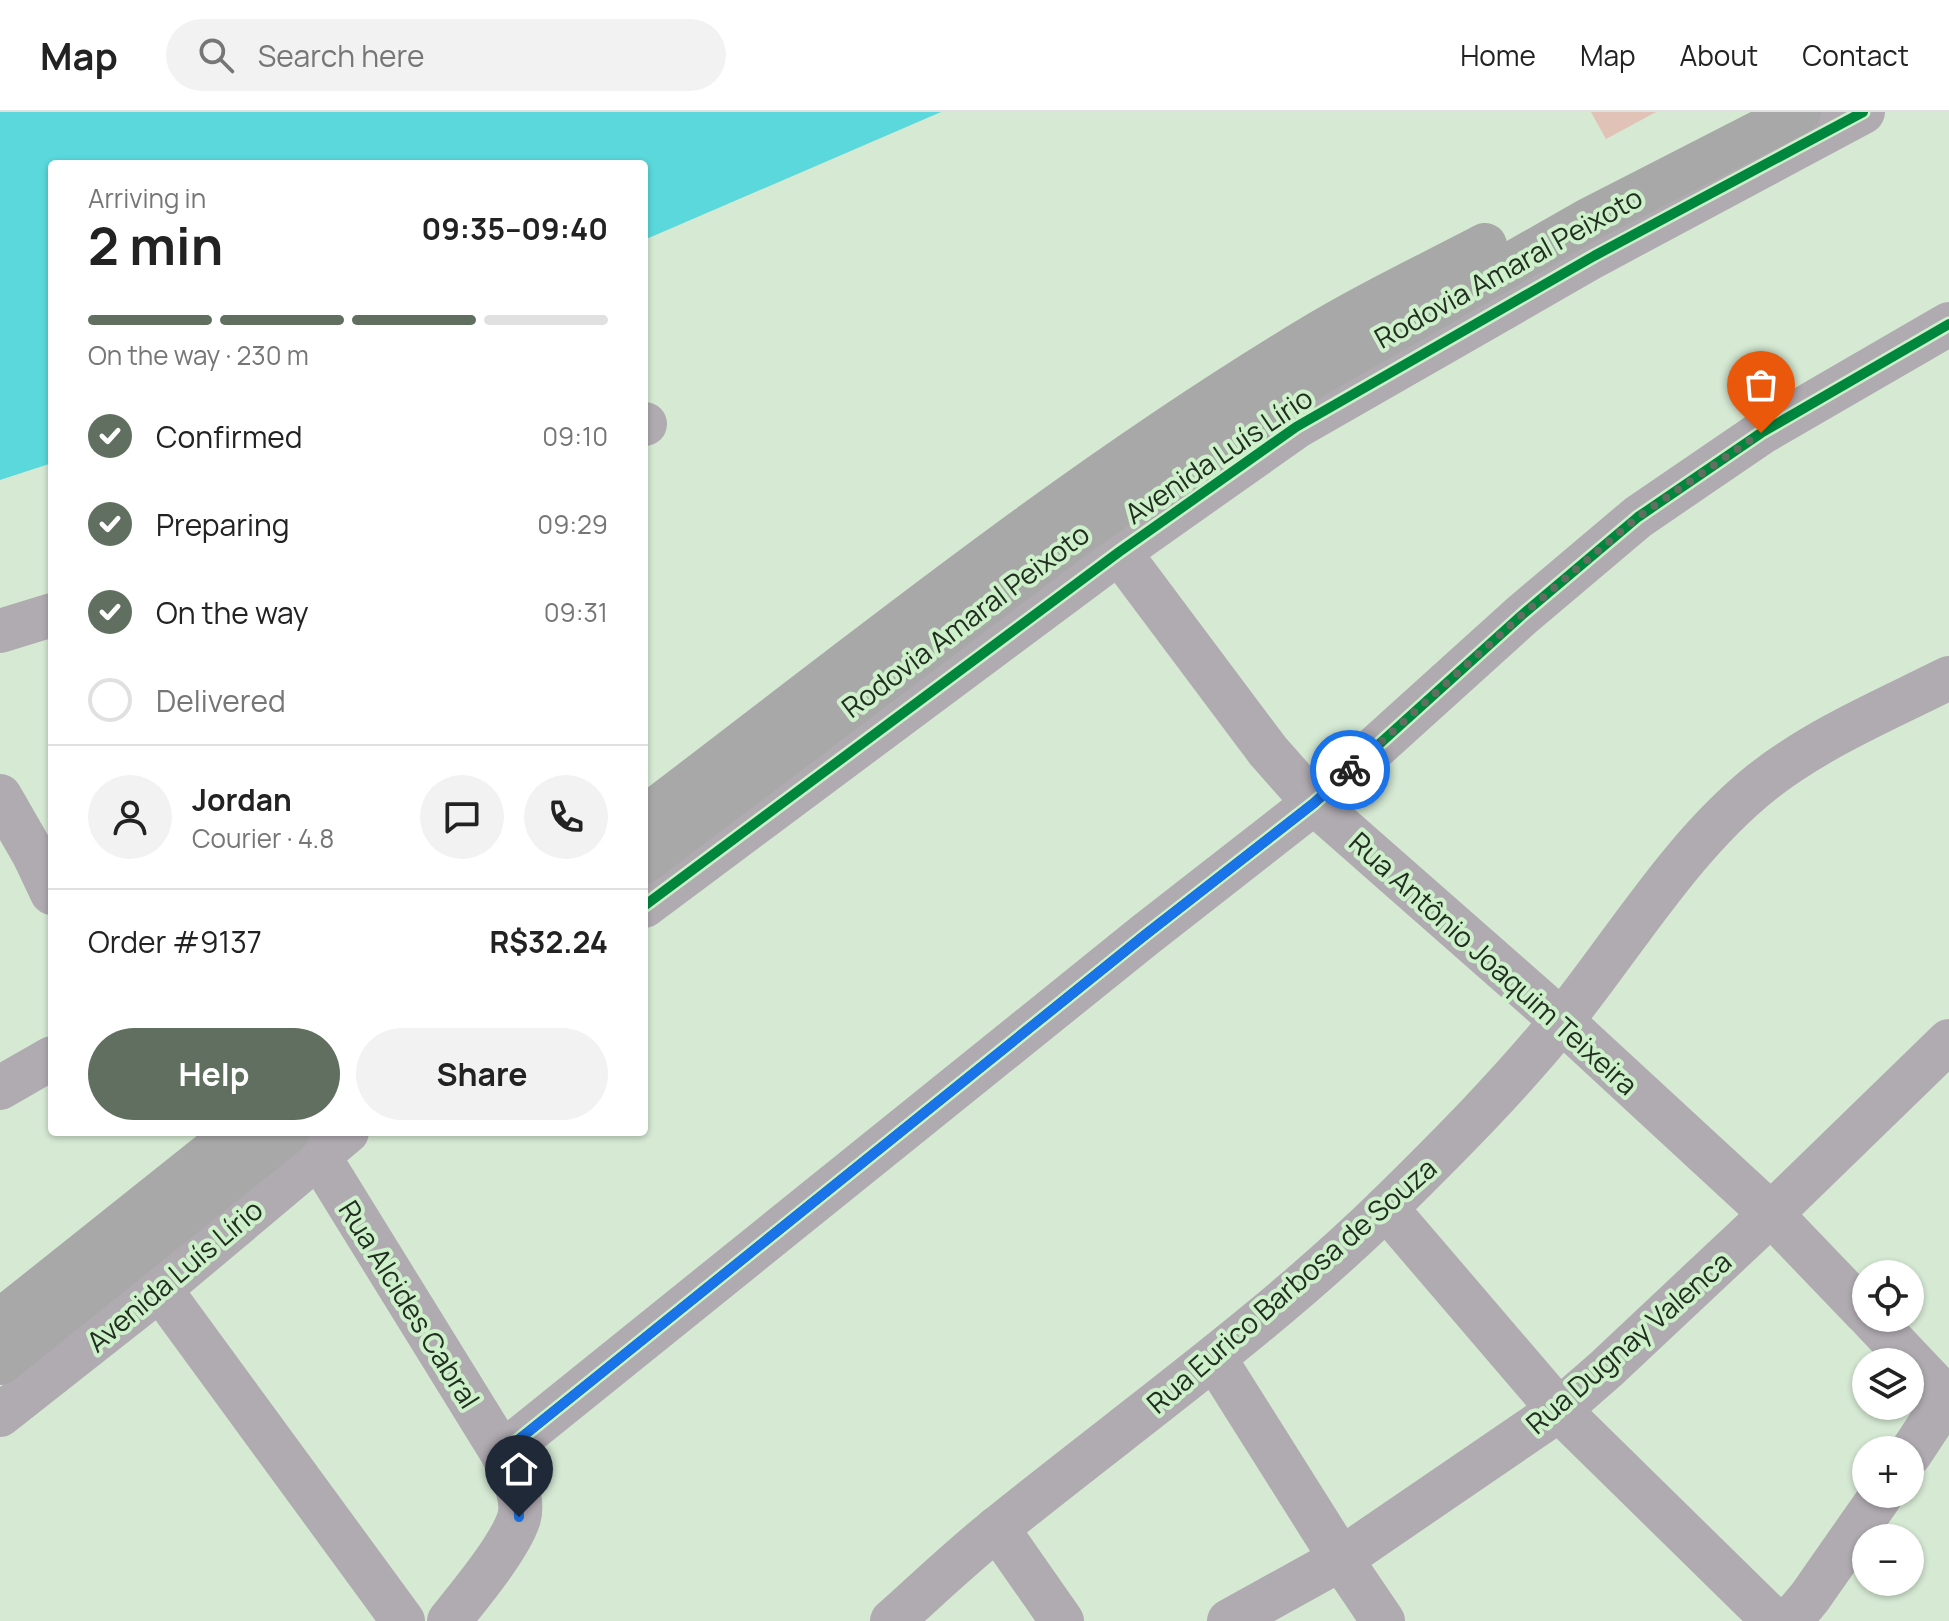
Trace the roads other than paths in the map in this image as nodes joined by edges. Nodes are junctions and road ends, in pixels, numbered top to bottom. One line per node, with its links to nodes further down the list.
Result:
1 (1739, 112): 11 (highway, Rodovia Amaral Peixoto)
2 (1799, 112): 12 (highway, Rodovia Amaral Peixoto)
3 (1863, 112): 5 (street, Avenida Luís Lírio)
4 (1949, 324): 10 (street)
5 (1119, 552): 10 (street, Rua Antônio Joaquim Teixeira); 14 (street, Avenida Luís Lírio)
6 (48, 616): 7 (street)
7 (0, 631)
8 (1949, 678): 15 (street, Rua Eurico Barbosa de Souza)
9 (0, 796): 13 (street)
10 (1314, 803): 15 (street, Rua Antônio Joaquim Teixeira); 32 (street)
11 (648, 815)
12 (648, 859)
13 (46, 865)
14 (648, 903)
15 (1562, 1021): 21 (street, Rua Eurico Barbosa de Souza); 22 (street, Rua Antônio Joaquim Teixeira)
16 (1949, 1041): 22 (street, Rua Dugnay Valenca)
17 (48, 1060): 18 (street)
18 (1, 1084)
19 (232, 1136): 25 (highway)
20 (318, 1140): 23 (street, Avenida Luís Lírio); 28 (highway); 32 (street, Rua Alcides Cabral)
21 (1386, 1208): 27 (street, Rua Eurico Barbosa de Souza); 29 (street)
22 (1771, 1214): 24 (street, Rua Antônio Joaquim Teixeira); 29 (street, Rua Dugnay Valenca)
23 (160, 1289): 30 (street, Avenida Luís Lírio); 36 (street)
24 (1852, 1298)
25 (0, 1321)
26 (1879, 1332): 31 (street)
27 (1215, 1359): 34 (street, Rua Eurico Barbosa de Souza); 35 (street)
28 (0, 1363)
29 (1559, 1410): 35 (street, Rua Dugnay Valenca); 42 (street)
30 (0, 1415)
31 (1936, 1427)
32 (502, 1453): 37 (street, Rua Alcides Cabral)
33 (1872, 1508): 43 (street)
34 (997, 1528): 38 (street, Rua Eurico Barbosa de Souza); 39 (street)
35 (1341, 1559): 40 (street, Rua Dugnay Valenca); 41 (street)
36 (395, 1618)
37 (449, 1621)
38 (892, 1621)
39 (1062, 1621)
40 (1229, 1621)
41 (1383, 1621)
42 (1774, 1621)
43 (1790, 1621)

